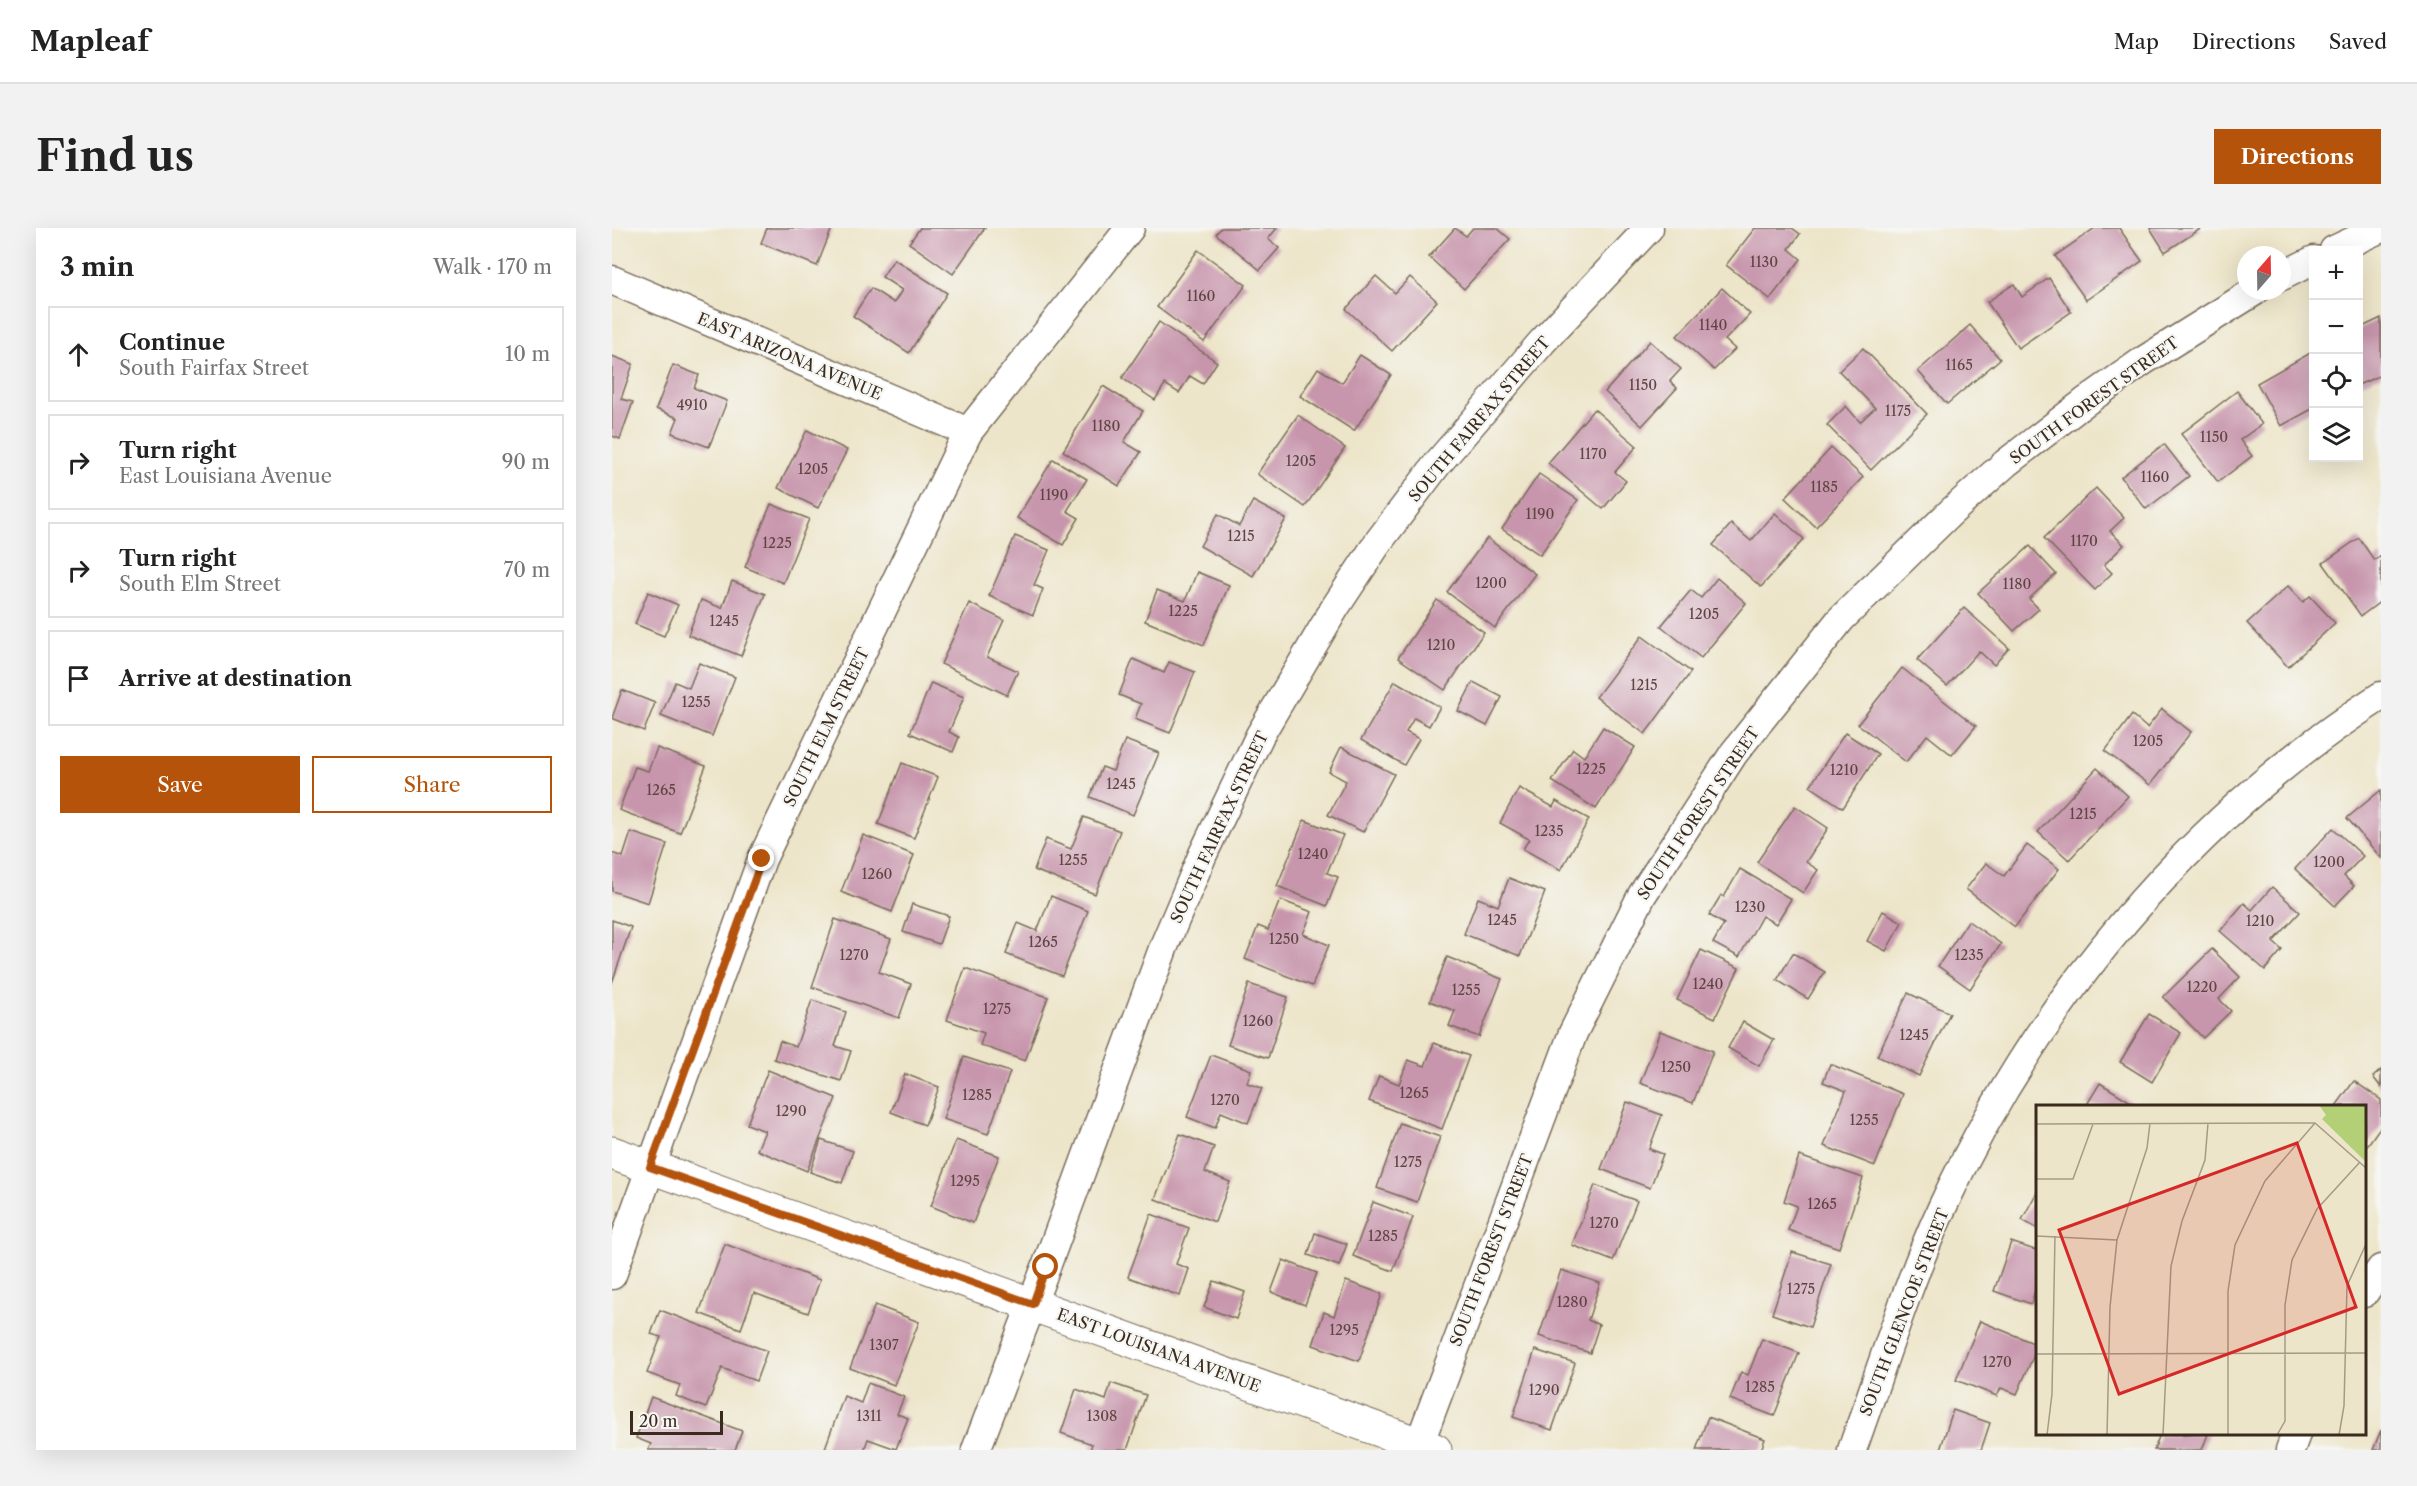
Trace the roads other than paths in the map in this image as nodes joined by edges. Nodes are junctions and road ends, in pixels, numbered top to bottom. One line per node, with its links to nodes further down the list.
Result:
1 (1130, 228): 9 (street, SOUTH ELM STREET)
2 (1649, 228): 16 (street, SOUTH FAIRFAX STREET)
3 (2381, 228): 4 (street)
4 (2343, 246)
5 (2309, 262): 6 (street)
6 (2291, 271)
7 (612, 280): 9 (street, EAST ARIZONA AVENUE)
8 (2241, 300): 18 (street, SOUTH FOREST STREET)
9 (968, 432): 12 (street, SOUTH ELM STREET)
10 (2381, 696): 20 (street, SOUTH GLENCOE STREET)
11 (612, 1153): 12 (street, EAST LOUISIANA AVENUE)
12 (650, 1167): 14 (street, SOUTH ELM STREET); 16 (street, EAST LOUISIANA AVENUE)
13 (2381, 1269): 15 (street)
14 (612, 1275)
15 (2366, 1290)
16 (1033, 1304): 18 (street, EAST LOUISIANA AVENUE); 19 (street, SOUTH FAIRFAX STREET)
17 (2296, 1435): 21 (street)
18 (1423, 1448)
19 (976, 1450)
20 (1852, 1450)
21 (2290, 1450)

